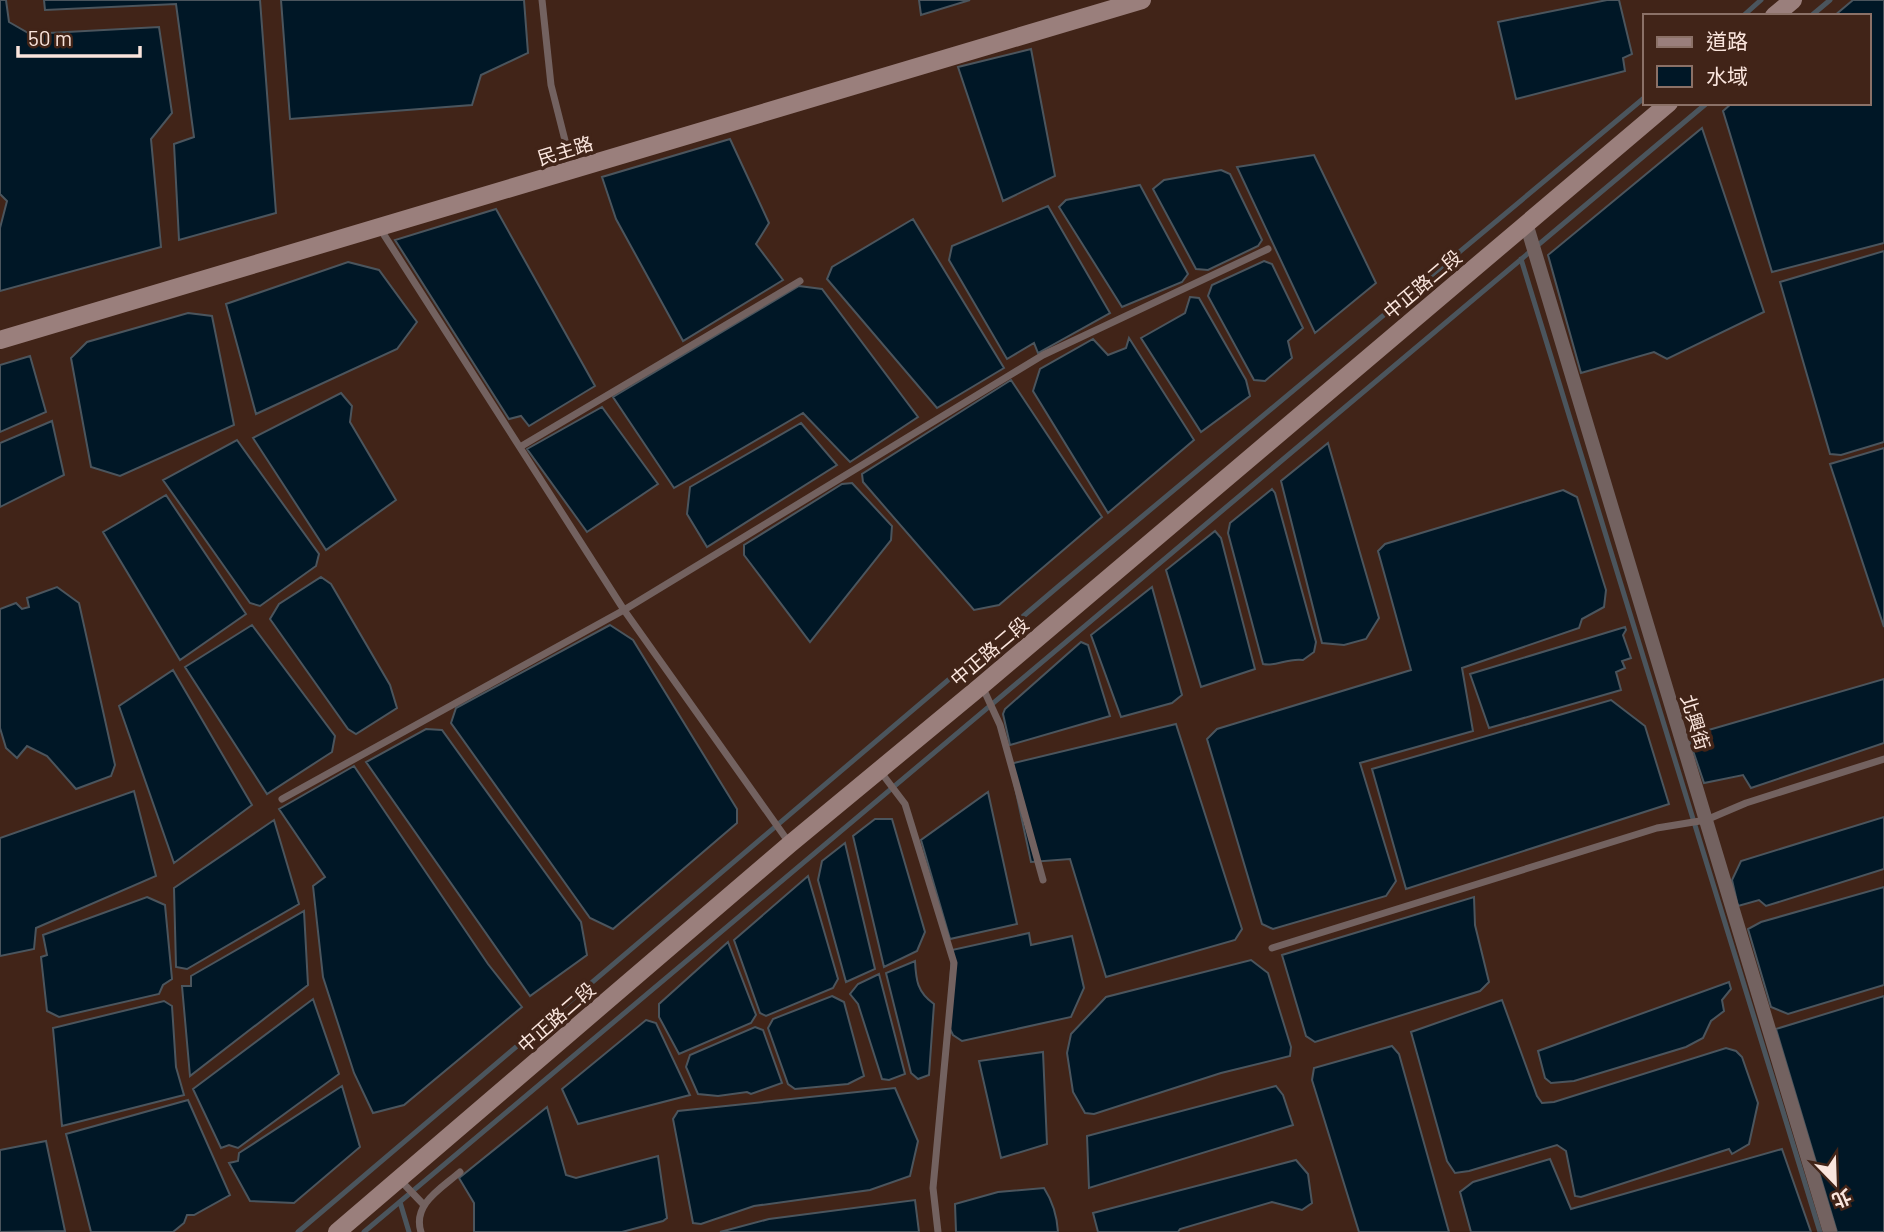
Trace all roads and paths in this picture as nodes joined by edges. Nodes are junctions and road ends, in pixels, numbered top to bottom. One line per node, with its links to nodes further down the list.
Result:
1 (542, 0): 6 (lane)
2 (1142, 0): 6 (main road, 民主路)
3 (1793, 0): 4 (main road)
4 (1776, 14)
5 (1668, 105): 7 (main road, 中正路二段)
6 (572, 169): 8 (main road, 民主路)
7 (1526, 223): 14 (main road, 中正路二段); 18 (street, 北興街)
8 (379, 227): 11 (main road, 民主路); 12 (lane)
9 (1268, 249): 13 (lane)
10 (800, 281): 12 (lane)
11 (0, 340)
12 (520, 447): 13 (lane)
13 (625, 610): 17 (lane); 19 (lane)
14 (981, 686): 16 (main road, 中正路二段); 20 (lane)
15 (1884, 759): 18 (lane)
16 (880, 770): 19 (main road, 中正路二段); 27 (lane)
17 (282, 799)
18 (1706, 820): 21 (lane); 28 (street, 北興街)
19 (790, 844): 23 (main road, 中正路二段)
20 (1043, 880)
21 (1272, 948)
22 (460, 1172): 24 (lane)
23 (400, 1180): 24 (lane); 25 (main road, 中正路二段)
24 (423, 1204): 26 (lane)
25 (337, 1232)
26 (421, 1232)
27 (938, 1232)
28 (1830, 1232)

